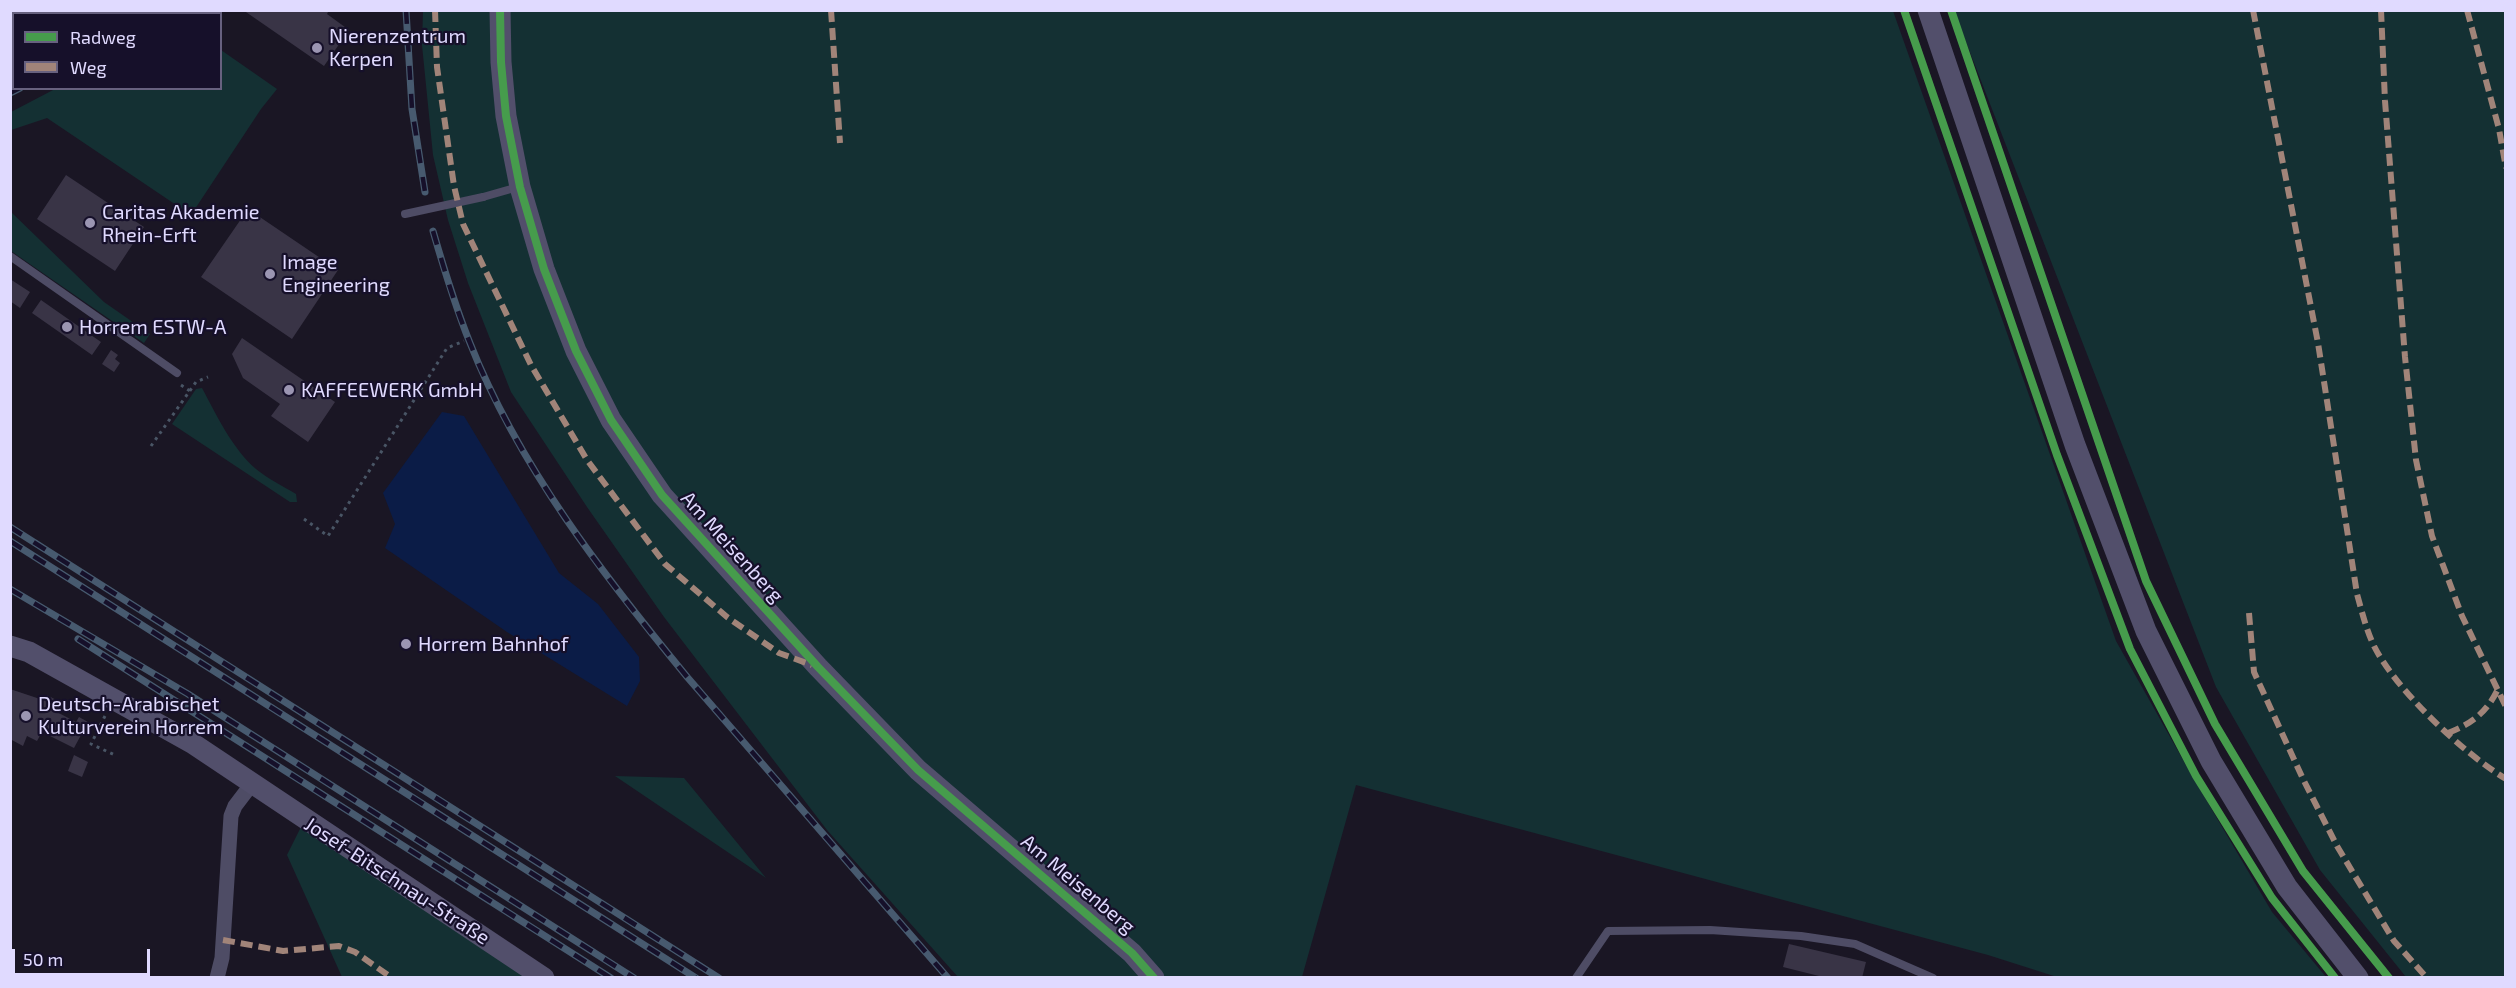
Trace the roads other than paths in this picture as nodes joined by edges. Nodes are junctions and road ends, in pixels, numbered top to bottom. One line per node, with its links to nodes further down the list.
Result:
1 (500, 10): 3 (street, Am Meisenberg)
2 (1928, 10): 14 (street)
3 (520, 187): 4 (lane, bridge); 11 (street, Am Meisenberg)
4 (405, 214)
5 (10, 256): 6 (lane)
6 (177, 373)
7 (10, 646): 8 (street, Josef-Bitschnau-Straße)
8 (251, 784): 9 (street); 10 (street, Josef-Bitschnau-Straße)
9 (217, 978)
10 (544, 978)
11 (1154, 978)
12 (1576, 978): 13 (lane)
13 (1933, 978)
14 (2358, 978)

